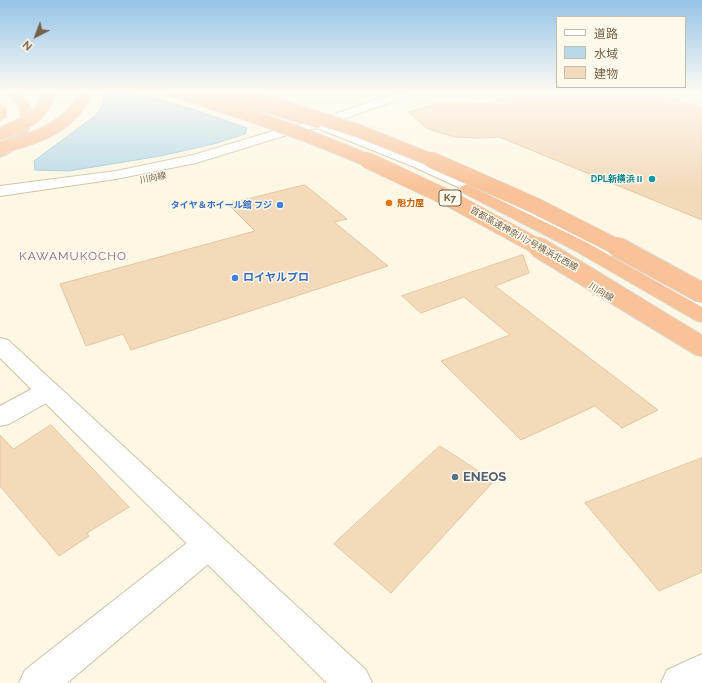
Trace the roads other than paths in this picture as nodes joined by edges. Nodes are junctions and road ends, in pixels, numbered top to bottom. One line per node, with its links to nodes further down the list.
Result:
1 (21, 124): 10 (highway, bridge)
2 (25, 124): 12 (highway)
3 (61, 124): 11 (highway, bridge)
4 (269, 124): 9 (highway)
5 (278, 124): 19 (highway, 首都高速神奈川7号横浜北西線 / K7, bridge)
6 (306, 124): 17 (highway, 首都高速神奈川7号横浜北西線 / K7)
7 (318, 124): 9 (street, 川向線); 16 (street)
8 (339, 124): 15 (highway, bridge)
9 (294, 133): 13 (street, 川向線); 14 (street, 川向線); 20 (street, 川向線)
10 (0, 134)
11 (0, 148)
12 (0, 153)
13 (0, 190)
14 (0, 200)
15 (702, 292)
16 (702, 307)
17 (702, 316)
18 (0, 345): 21 (street)
19 (702, 347)
20 (702, 358)
21 (48, 391): 22 (street); 23 (street)
22 (0, 417)
23 (208, 545): 25 (street); 26 (street)
24 (702, 672): 27 (street)
25 (38, 683)
26 (353, 683)
27 (680, 683)

